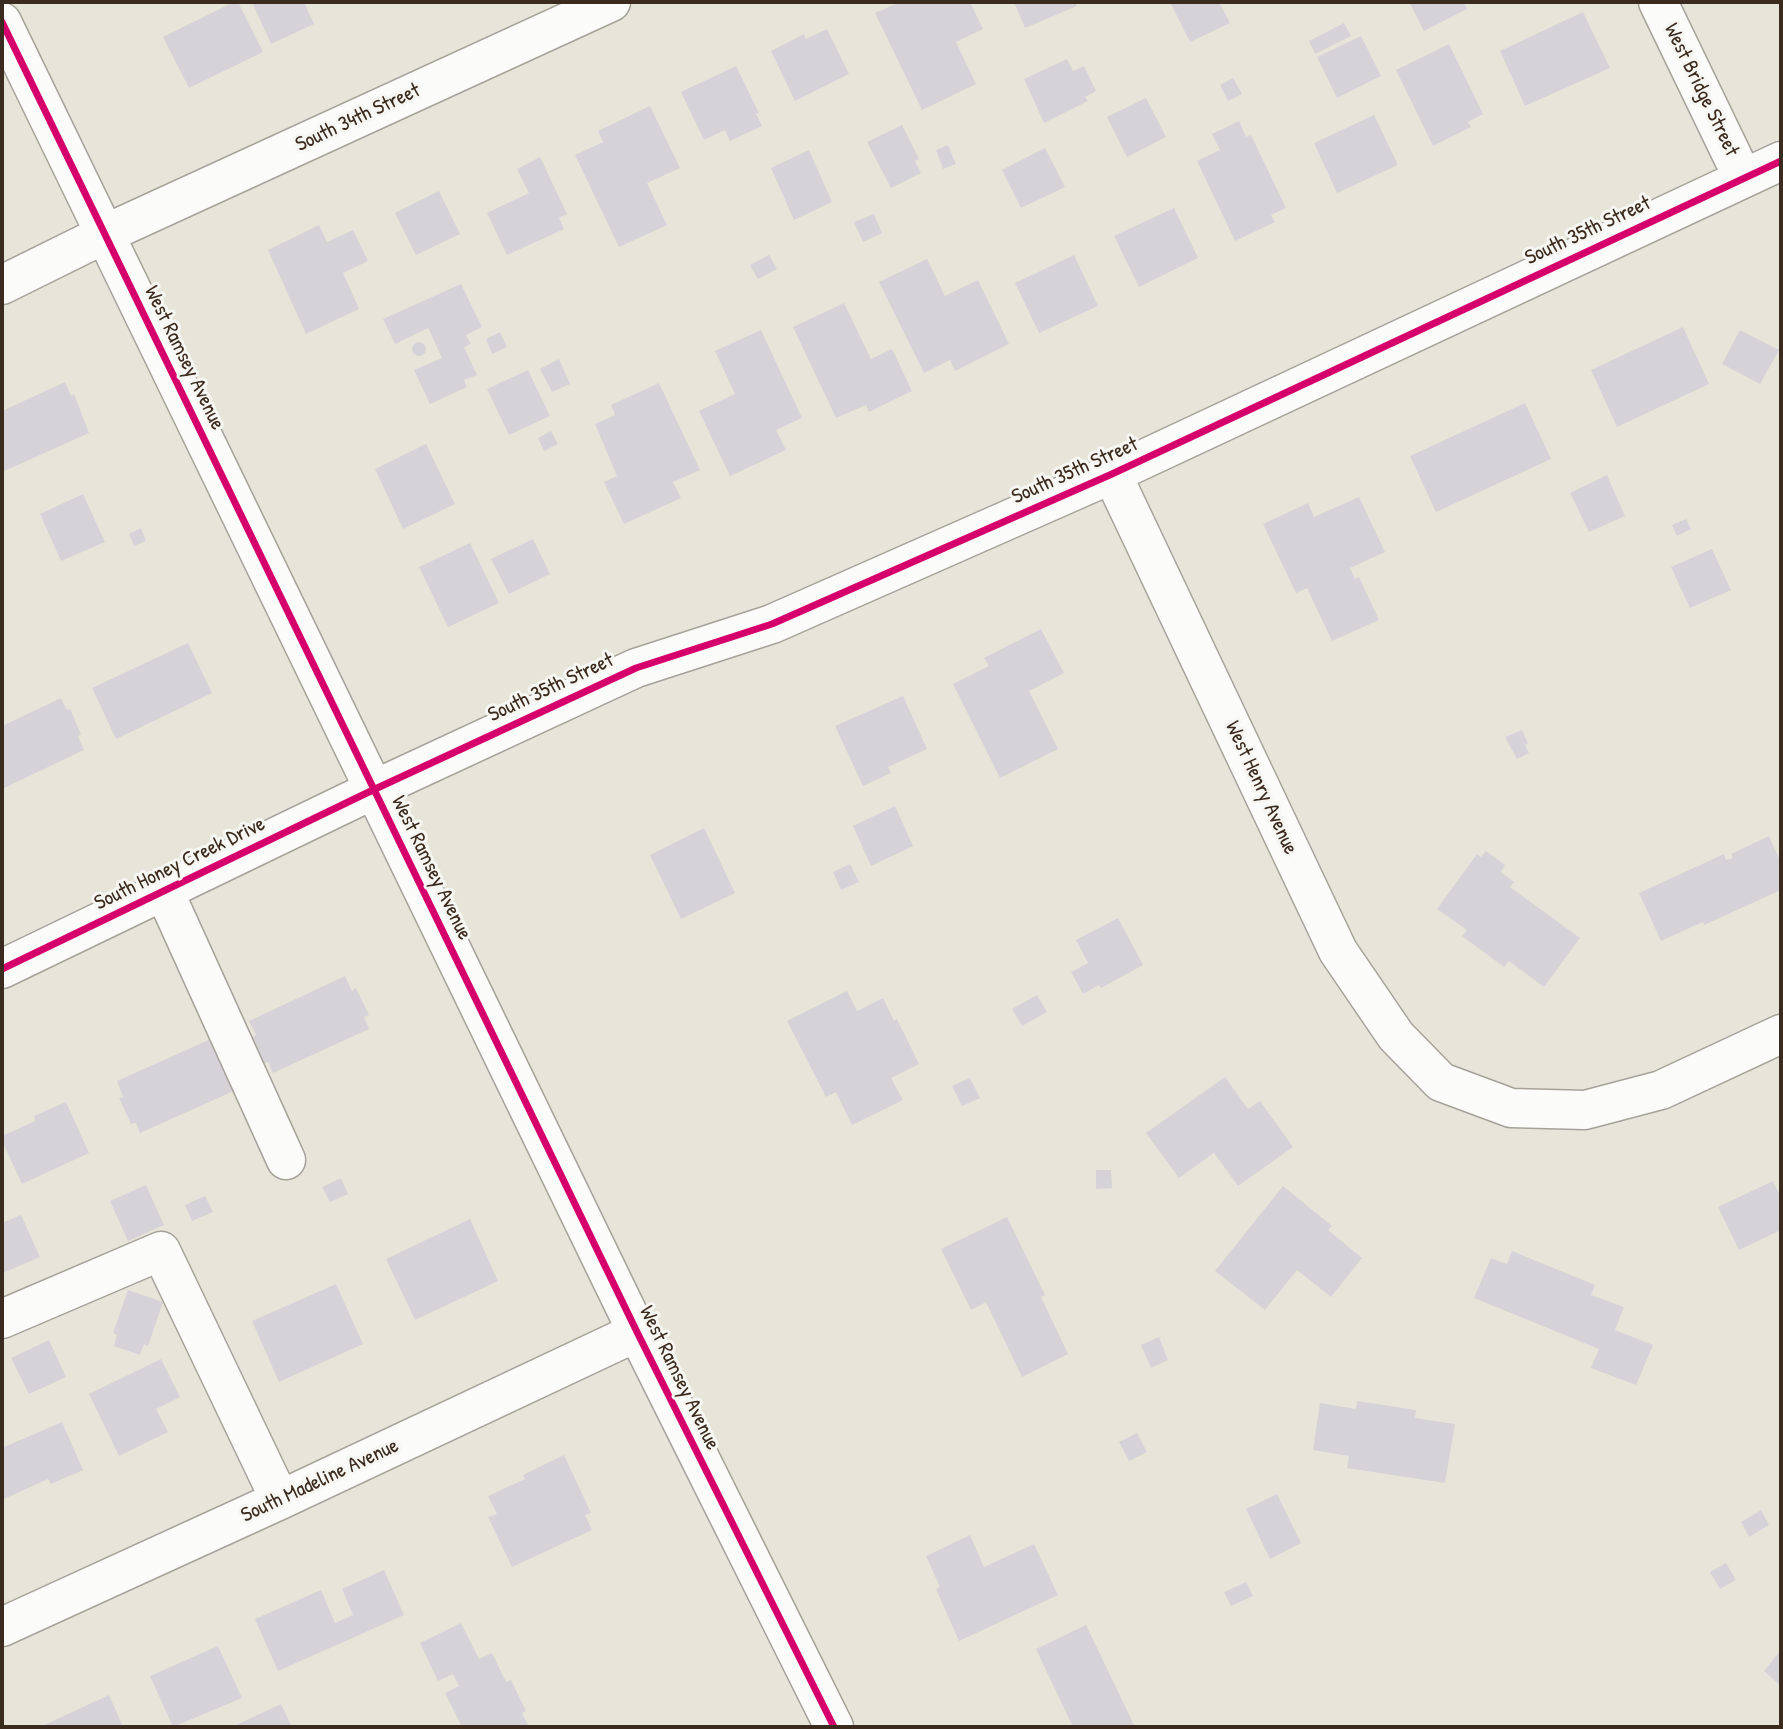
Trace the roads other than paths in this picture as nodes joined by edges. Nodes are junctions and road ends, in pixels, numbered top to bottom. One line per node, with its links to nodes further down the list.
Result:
1 (611, 2): 6 (street, South 34th Street)
2 (1658, 2): 5 (street, West Bridge Street)
3 (2, 22): 6 (street, West Ramsey Avenue)
4 (1781, 161): 5 (street, South 35th Street)
5 (1743, 178): 8 (street, South 35th Street)
6 (105, 234): 7 (street, South 34th Street); 9 (street, West Ramsey Avenue)
7 (2, 285)
8 (1112, 474): 9 (street, South 35th Street); 12 (street, West Henry Avenue)
9 (373, 790): 10 (street, South Honey Creek Drive); 15 (street, West Ramsey Avenue)
10 (164, 891): 11 (street, South Honey Creek Drive); 13 (street)
11 (2, 969)
12 (1781, 1034)
13 (286, 1160)
14 (2, 1319): 16 (street)
15 (637, 1332): 16 (street, South Madeline Avenue); 18 (street, West Ramsey Avenue)
16 (280, 1500): 17 (street, South Madeline Avenue)
17 (2, 1627)
18 (834, 1727)

